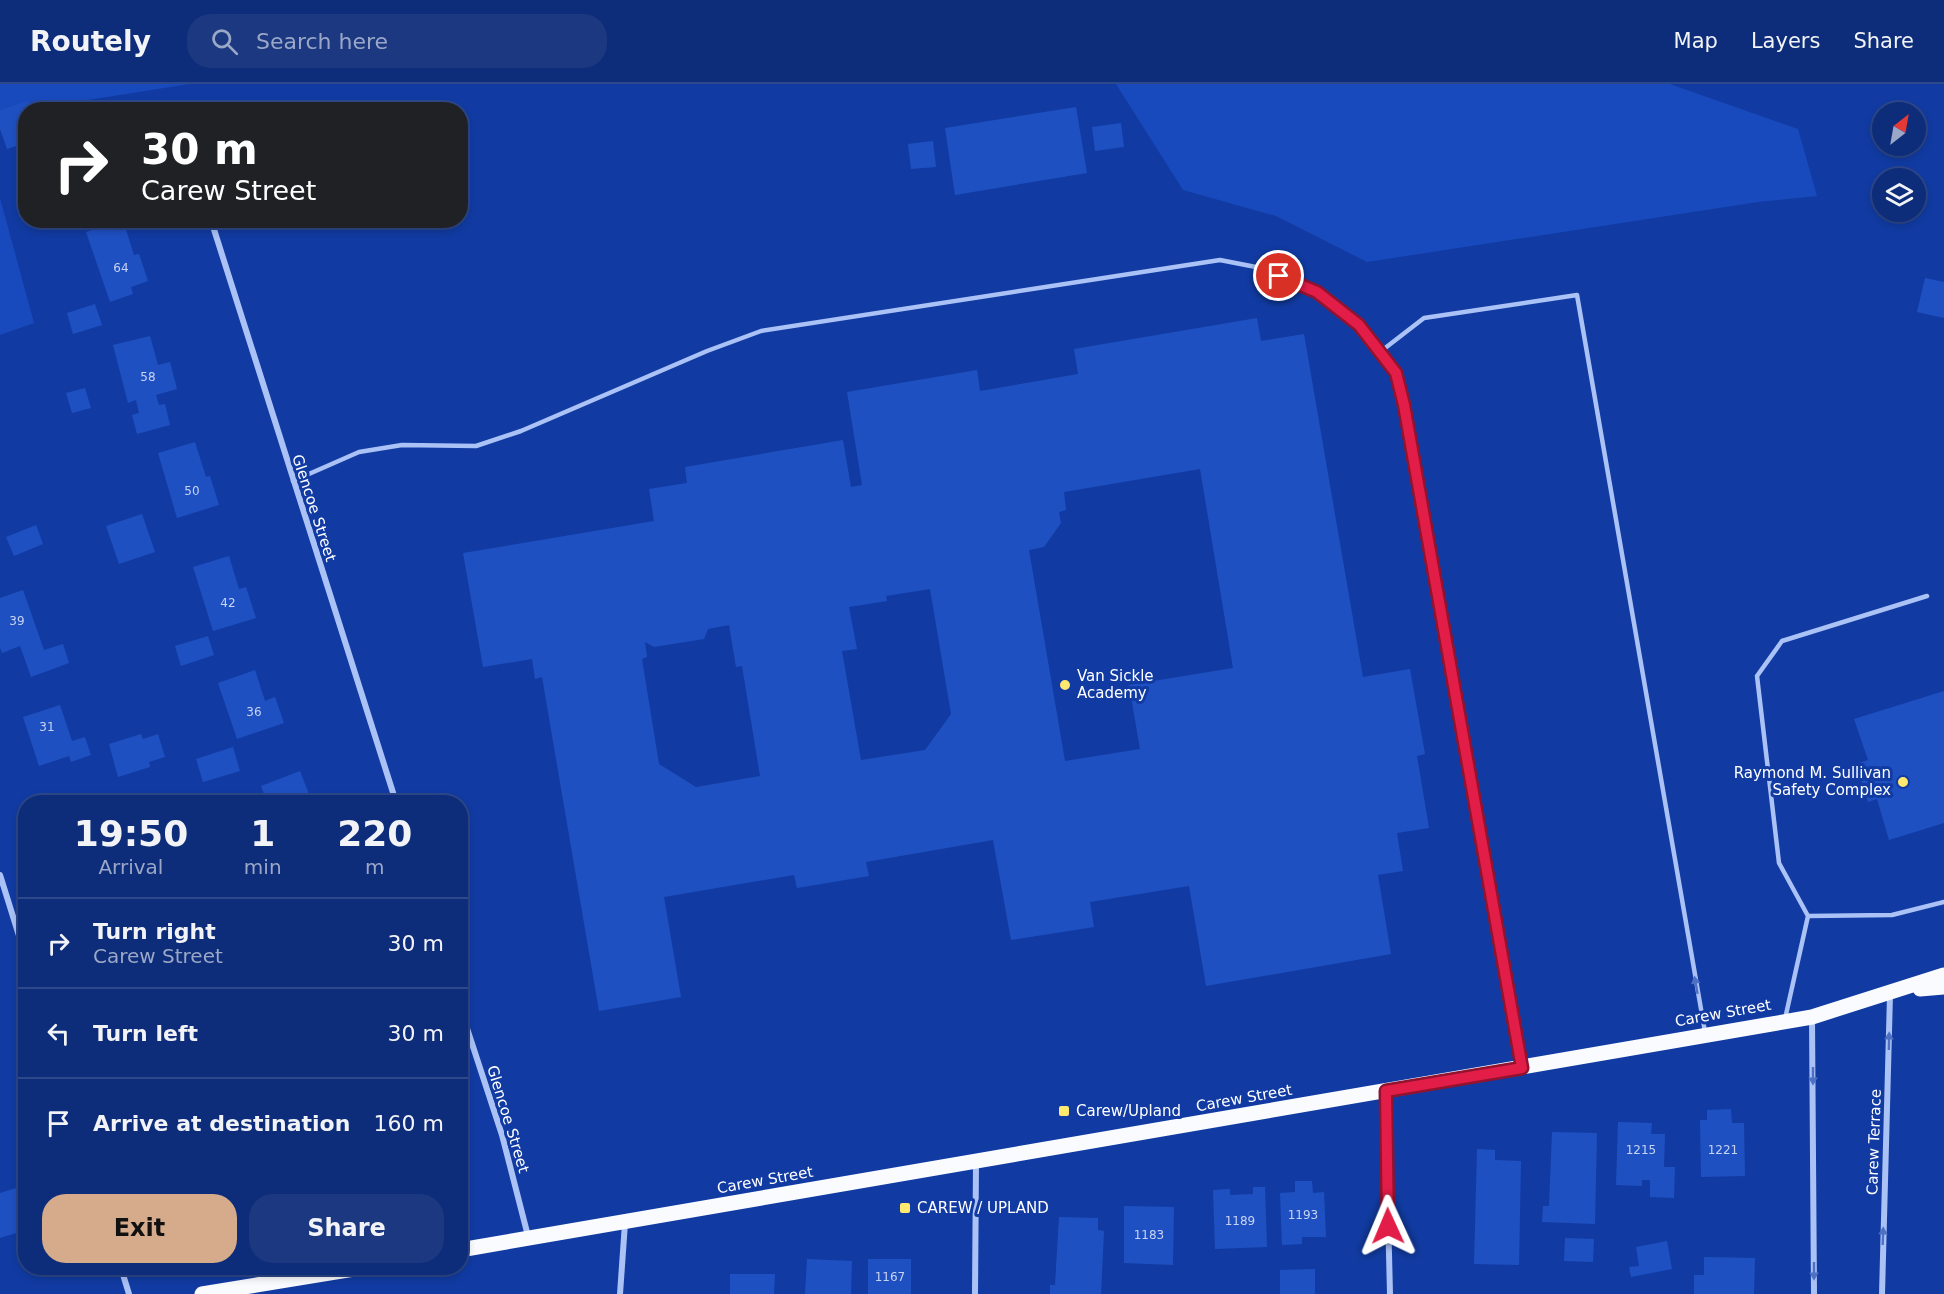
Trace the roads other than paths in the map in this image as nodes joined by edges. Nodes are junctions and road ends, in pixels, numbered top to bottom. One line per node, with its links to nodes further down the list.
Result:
1 (214, 228): 3 (street, Glencoe Street)
2 (1380, 352): 3 (lane); 16 (lane, one-way to 2); 17 (lane)
3 (293, 481): 5 (street, Glencoe Street)
4 (1927, 596): 8 (lane)
5 (394, 795)
6 (0, 875): 9 (street)
7 (1944, 902): 8 (lane)
8 (1808, 916): 14 (lane)
9 (18, 932)
10 (1944, 975): 12 (main road, Carew Street)
11 (1944, 987): 12 (main road, Carew Street)
12 (1890, 992): 13 (main road, Carew Street); 31 (street, Carew Terrace, one-way to 12)
13 (1812, 1017): 14 (main road, Carew Street); 30 (street, one-way to 30)
14 (1784, 1021): 16 (main road, Carew Street)
15 (468, 1031): 21 (street, Glencoe Street)
16 (1705, 1034): 17 (main road, Carew Street)
17 (1522, 1068): 18 (main road, Carew Street)
18 (1386, 1091): 19 (main road, Carew Street); 29 (street)
19 (976, 1162): 20 (main road, Carew Street); 28 (street)
20 (626, 1221): 21 (main road, Carew Street); 27 (street)
21 (529, 1239): 22 (main road, Carew Street)
22 (468, 1250)
23 (123, 1275): 25 (street)
24 (326, 1275): 26 (main road)
25 (129, 1294)
26 (202, 1294)
27 (620, 1294)
28 (975, 1294)
29 (1390, 1294)
30 (1814, 1294)
31 (1882, 1294)

